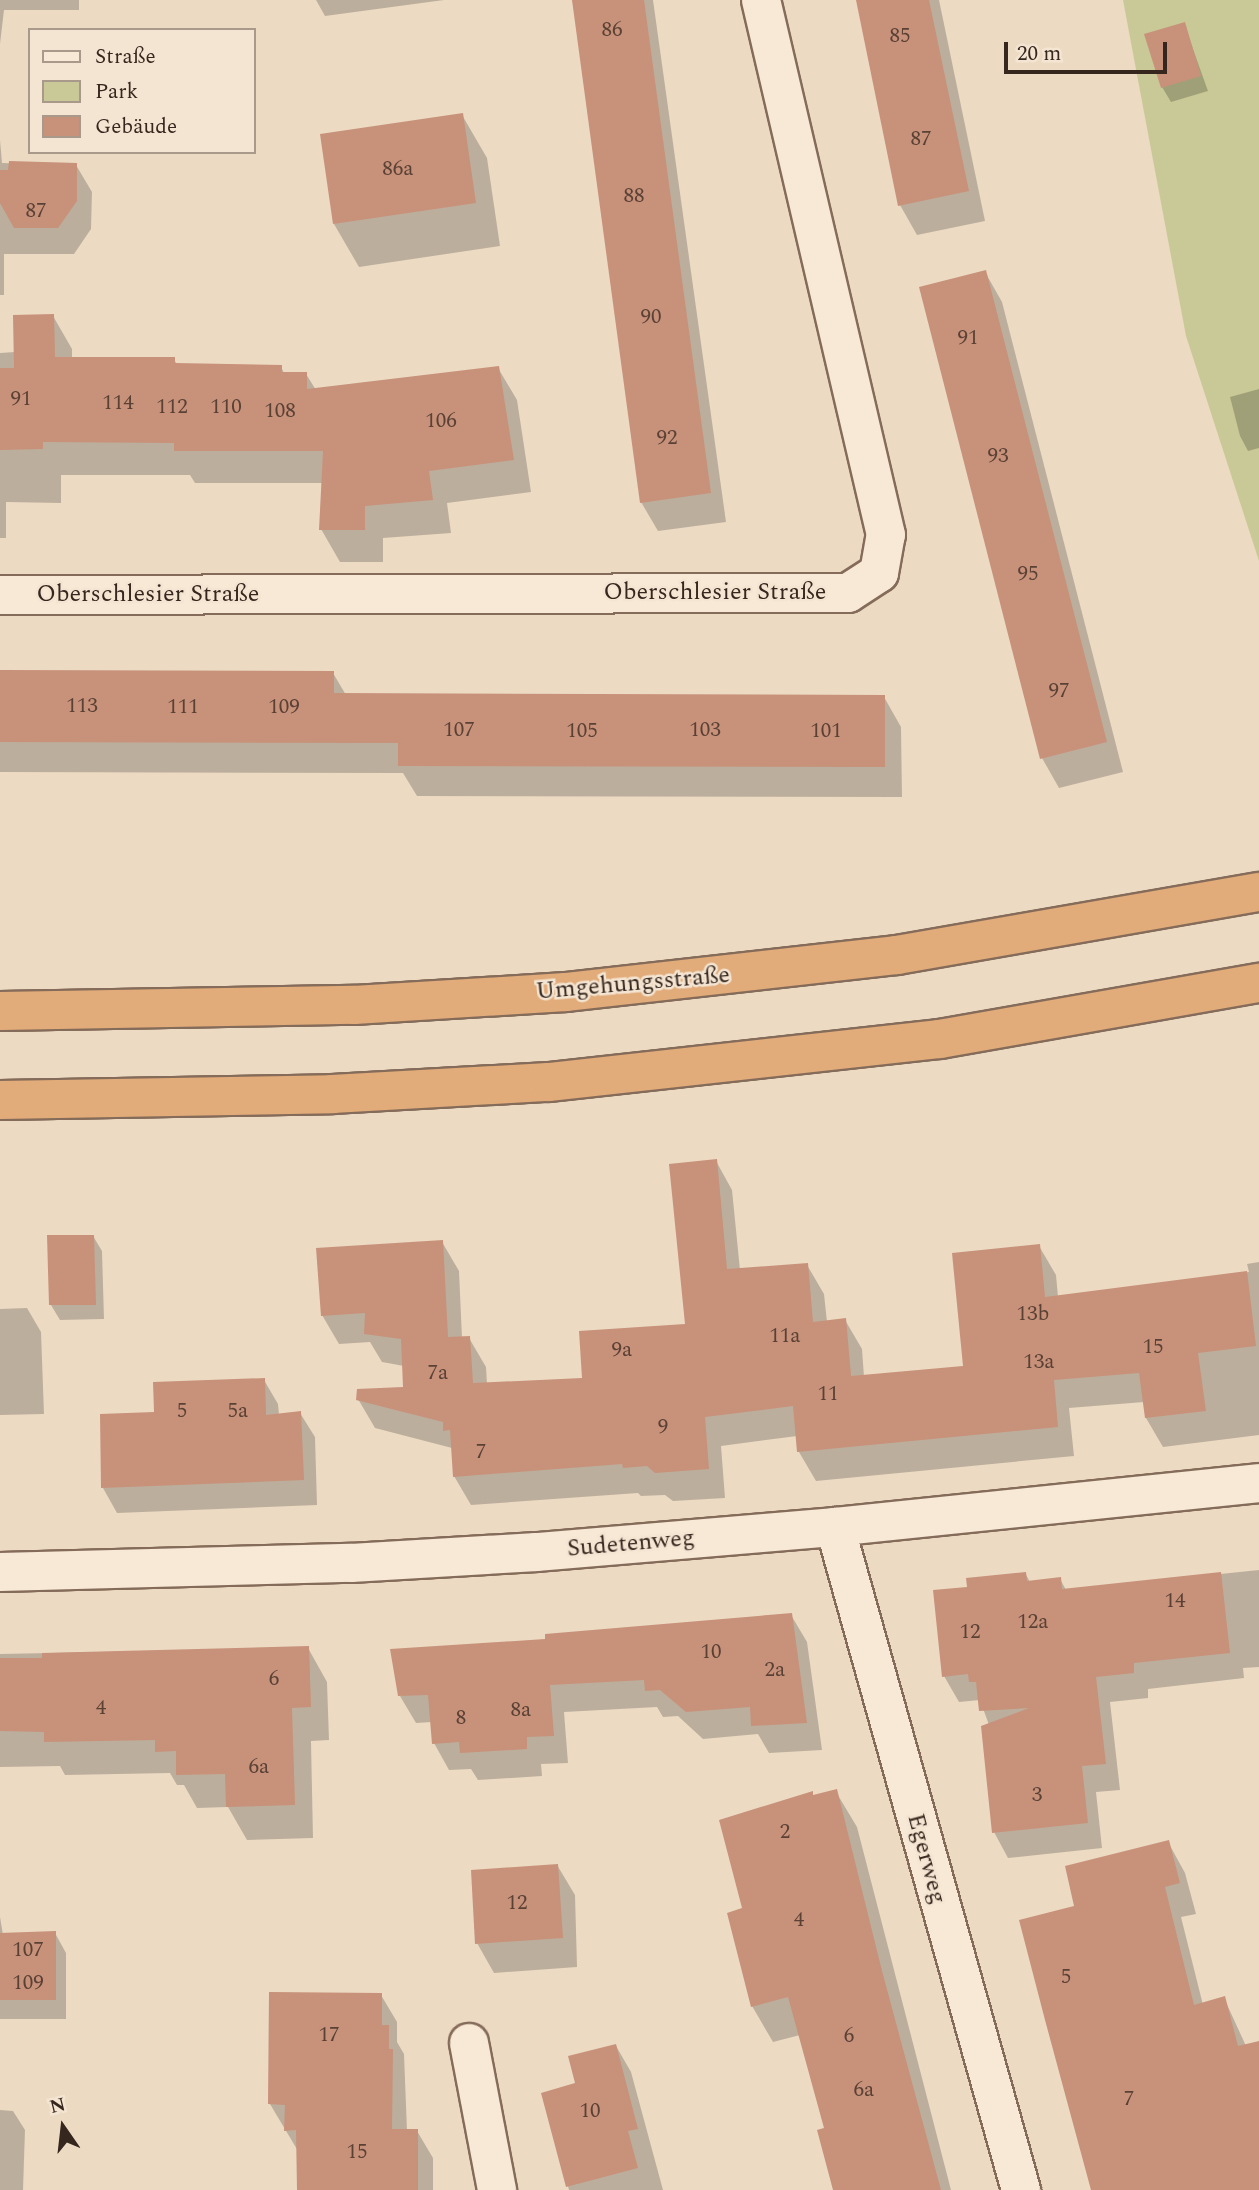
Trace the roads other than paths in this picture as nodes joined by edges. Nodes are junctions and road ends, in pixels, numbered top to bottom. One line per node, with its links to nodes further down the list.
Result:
1 (761, 0): 2 (street, Oberschlesier Straße)
2 (0, 595)
3 (1259, 892): 5 (highway, Umgehungsstraße)
4 (1259, 983): 6 (highway)
5 (0, 1011)
6 (0, 1100)
7 (1259, 1483): 8 (street, Sudetenweg)
8 (835, 1527): 9 (street, Sudetenweg); 12 (street, Egerweg)
9 (0, 1572)
10 (469, 2043): 11 (street)
11 (497, 2190)
12 (1021, 2190)

